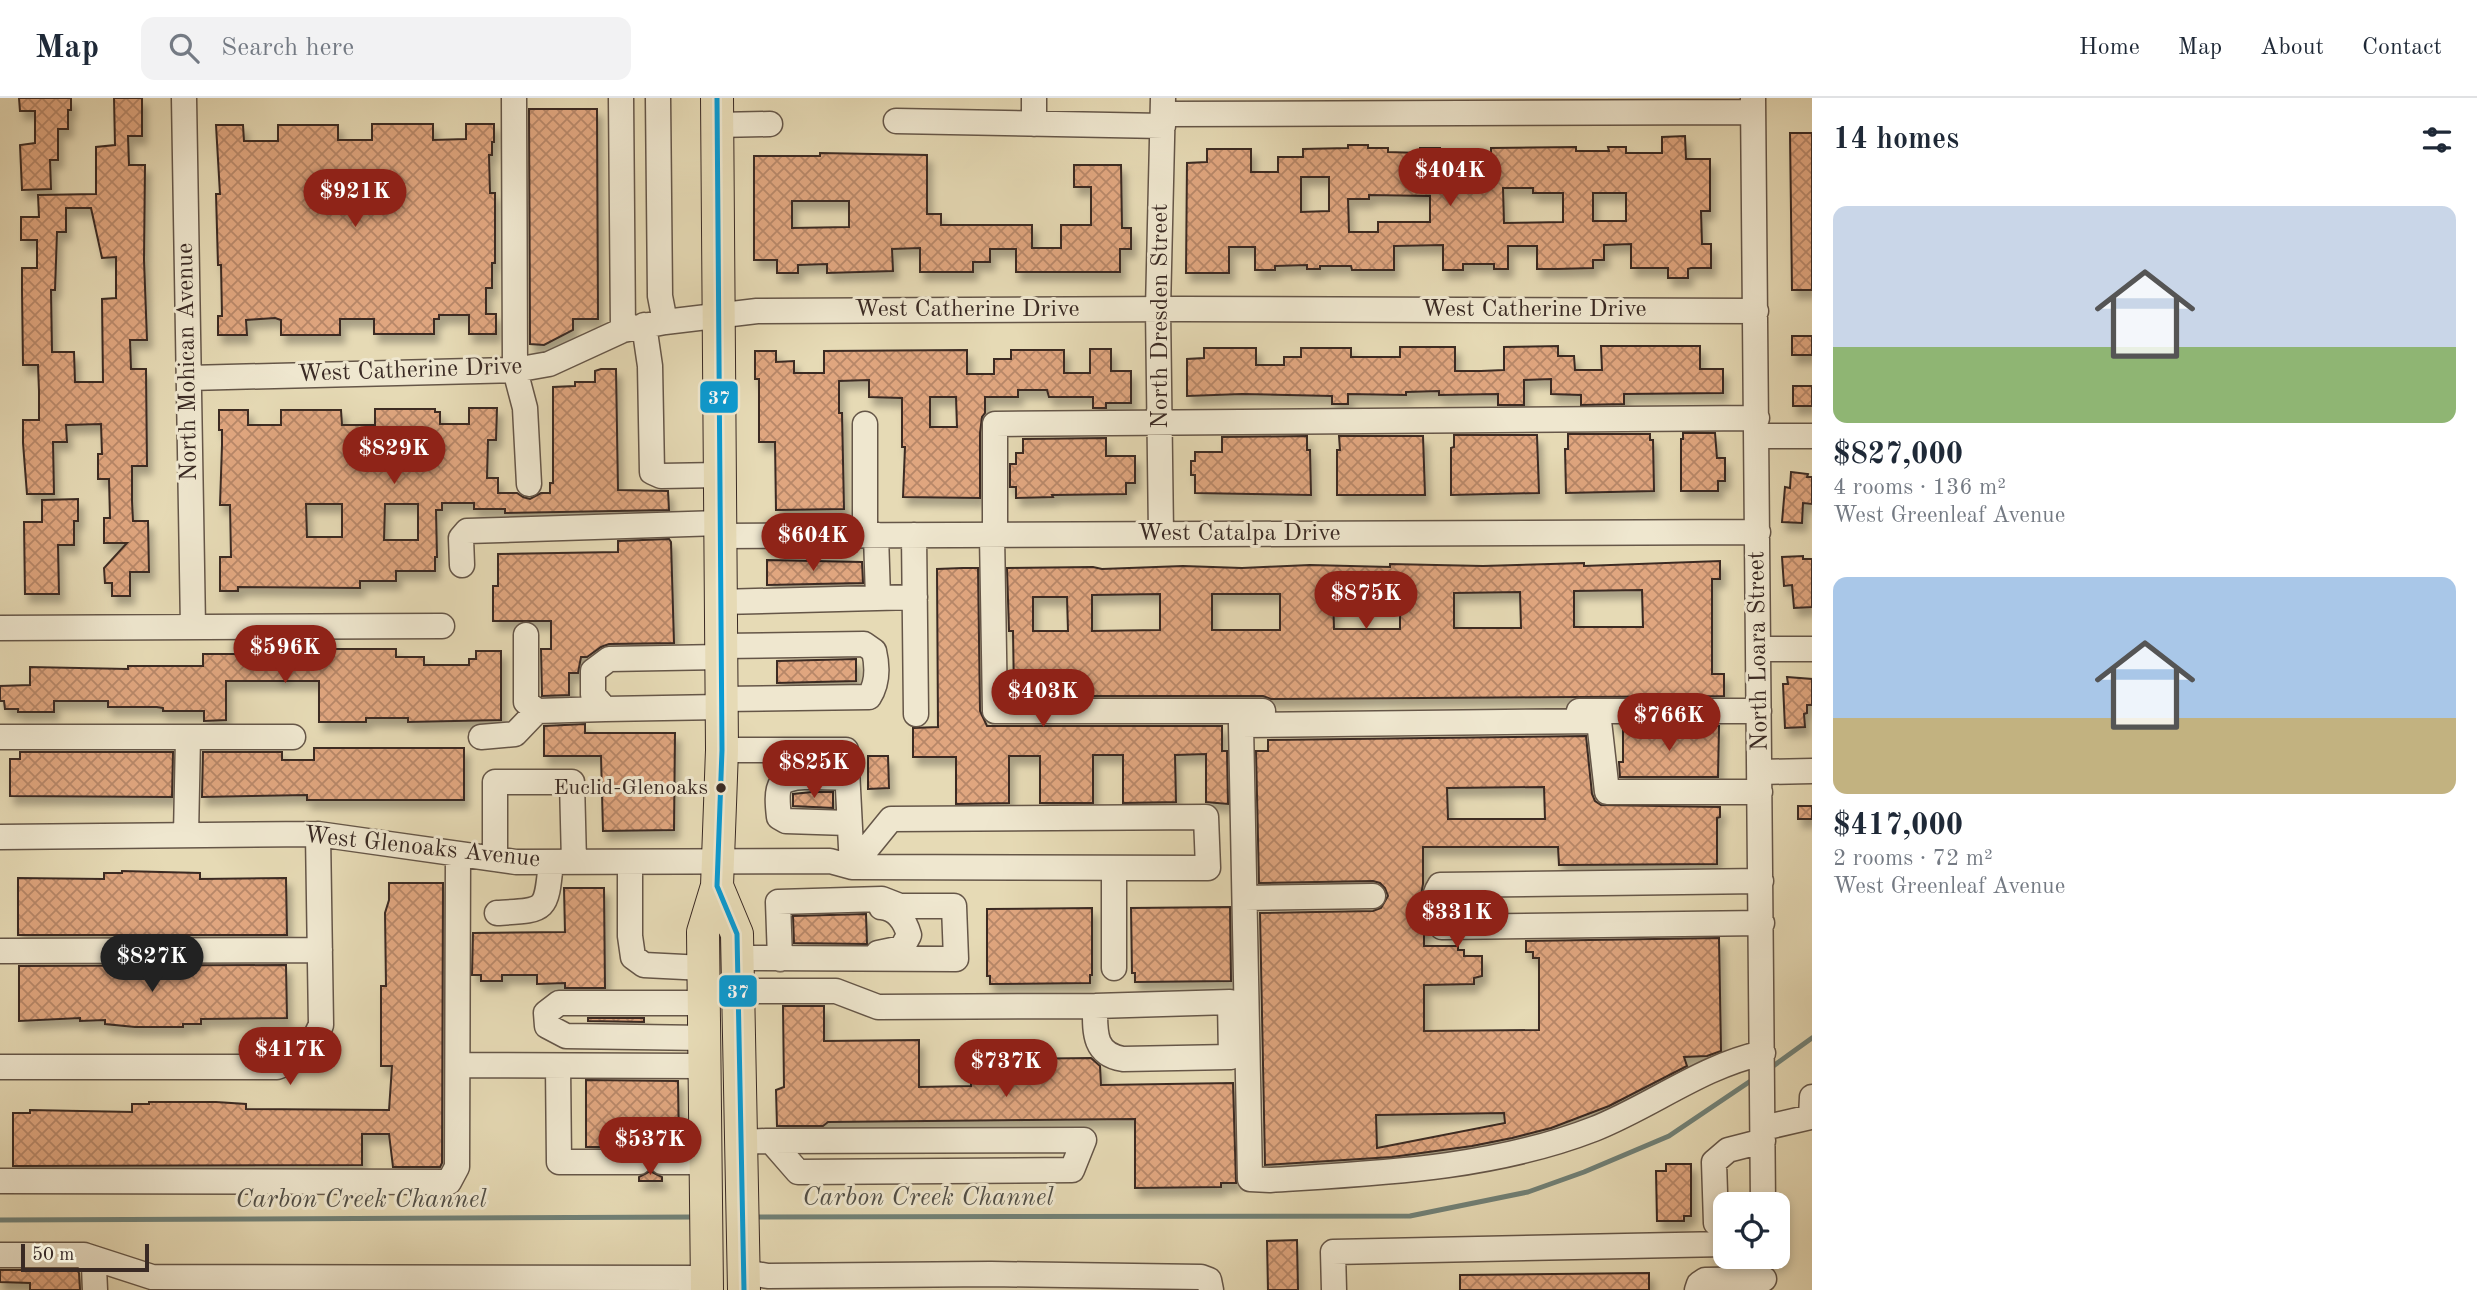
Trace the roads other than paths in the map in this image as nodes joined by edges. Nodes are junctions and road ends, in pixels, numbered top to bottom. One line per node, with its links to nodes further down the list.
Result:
1 (184, 98): 17 (street, North Mohican Avenue)
2 (514, 98): 16 (street)
3 (621, 98): 15 (street)
4 (658, 98): 15 (street)
5 (1034, 98): 11 (street)
6 (1753, 105): 8 (street); 13 (street, North Loara Street)
7 (717, 112): 10 (street); 14 (main road)
8 (1163, 113): 11 (street); 12 (street, North Dresden Street)
9 (896, 121): 11 (street)
10 (771, 124)
11 (1034, 124)
12 (1158, 309): 13 (street, West Catherine Drive); 14 (street, West Catherine Drive); 19 (street, North Dresden Street)
13 (1756, 312): 20 (street, North Loara Street)
14 (718, 316): 15 (street, West Catherine Drive); 22 (main road)
15 (644, 326): 16 (street, West Catherine Drive); 22 (street)
16 (515, 370): 17 (street, West Catherine Drive); 23 (street)
17 (189, 378): 35 (street, North Mohican Avenue)
18 (865, 424): 27 (street)
19 (1161, 424): 20 (street); 26 (street, North Dresden Street); 29 (street)
20 (1757, 427): 21 (street); 25 (street, North Loara Street)
21 (1812, 436)
22 (719, 475): 24 (main road)
23 (529, 484)
24 (720, 529): 27 (street, West Catalpa Drive); 30 (street, West Catalpa Drive); 33 (main road)
25 (1758, 532): 26 (street, West Catalpa Drive); 38 (street, North Loara Street)
26 (1161, 534): 29 (street, West Catalpa Drive)
27 (871, 535): 28 (street, West Catalpa Drive); 32 (street)
28 (914, 535): 29 (street, West Catalpa Drive); 31 (street)
29 (994, 535): 43 (street)
30 (463, 565)
31 (915, 597): 32 (street); 45 (street)
32 (878, 598): 33 (street)
33 (720, 601): 40 (main road)
34 (442, 625): 35 (street)
35 (193, 627): 36 (street)
36 (0, 628)
37 (526, 635): 44 (street)
38 (1759, 649): 39 (street); 43 (street, North Loara Street)
39 (1812, 649)
40 (721, 652): 41 (main road); 41 (street); 42 (street)
41 (721, 703): 42 (street); 50 (main road)
42 (605, 709): 44 (street)
43 (1759, 710): 53 (street, North Loara Street)
44 (537, 711): 49 (street)
45 (916, 714)
46 (0, 737): 47 (street)
47 (188, 737): 48 (street); 56 (street)
48 (293, 737)
49 (481, 737)
50 (722, 750): 52 (street); 65 (main road)
51 (1812, 771): 53 (street)
52 (847, 778): 54 (street); 54 (street)
53 (1760, 782): 66 (street, North Loara Street); 68 (street)
54 (848, 823): 63 (street)
55 (318, 834): 56 (street, West Glenoaks Avenue); 58 (street, West Glenoaks Avenue); 73 (street)
56 (186, 835): 57 (street, West Glenoaks Avenue)
57 (0, 837)
58 (458, 854): 59 (street, West Glenoaks Avenue); 85 (street)
59 (495, 859): 61 (street, West Glenoaks Avenue); 61 (street)
60 (794, 861): 63 (street, West Glenoaks Avenue); 65 (street, West Glenoaks Avenue); 70 (street)
61 (562, 862): 62 (street, West Glenoaks Avenue); 71 (street)
62 (630, 862): 65 (street, West Glenoaks Avenue); 78 (street)
63 (862, 867): 64 (street, West Glenoaks Avenue); 64 (street, West Glenoaks Avenue); 69 (street)
64 (1114, 868): 79 (street)
65 (717, 874): 75 (main road); 78 (main road)
66 (1761, 881): 72 (street, North Loara Street); 72 (street)
67 (1373, 896): 68 (street)
68 (1245, 898): 84 (street)
69 (875, 903): 70 (street); 77 (street); 77 (street)
70 (787, 905): 76 (street)
71 (498, 913)
72 (1762, 923): 84 (street, North Loara Street)
73 (320, 950): 74 (street); 87 (street)
74 (0, 951)
75 (738, 958): 76 (street); 80 (main road)
76 (780, 959): 77 (street)
77 (821, 959)
78 (704, 968): 81 (main road)
79 (1114, 968)
80 (739, 991): 82 (street); 90 (main road)
81 (704, 1003): 83 (main road); 83 (street)
82 (1095, 1006): 82 (street)
83 (705, 1052): 86 (street); 91 (main road)
84 (1763, 1055): 89 (street, North Loara Street)
85 (458, 1065): 86 (street); 92 (street)
86 (558, 1066): 91 (street)
87 (0, 1067)
88 (1812, 1111): 89 (street)
89 (1763, 1135): 93 (street); 94 (street, North Loara Street)
90 (756, 1141): 90 (street); 91 (main road)
91 (720, 1180): 98 (main road)
92 (0, 1181)
93 (1715, 1192)
94 (1763, 1192)
95 (1713, 1244): 106 (street)
96 (0, 1255): 97 (street)
97 (84, 1255): 102 (street); 104 (street)
98 (725, 1268): 100 (street); 103 (street)
99 (1764, 1275): 107 (street)
100 (843, 1282): 101 (street)
101 (991, 1282): 105 (street)
102 (152, 1283): 103 (street)
103 (657, 1284)
104 (94, 1290)
105 (1211, 1290)
106 (1334, 1290)
107 (1697, 1290)

